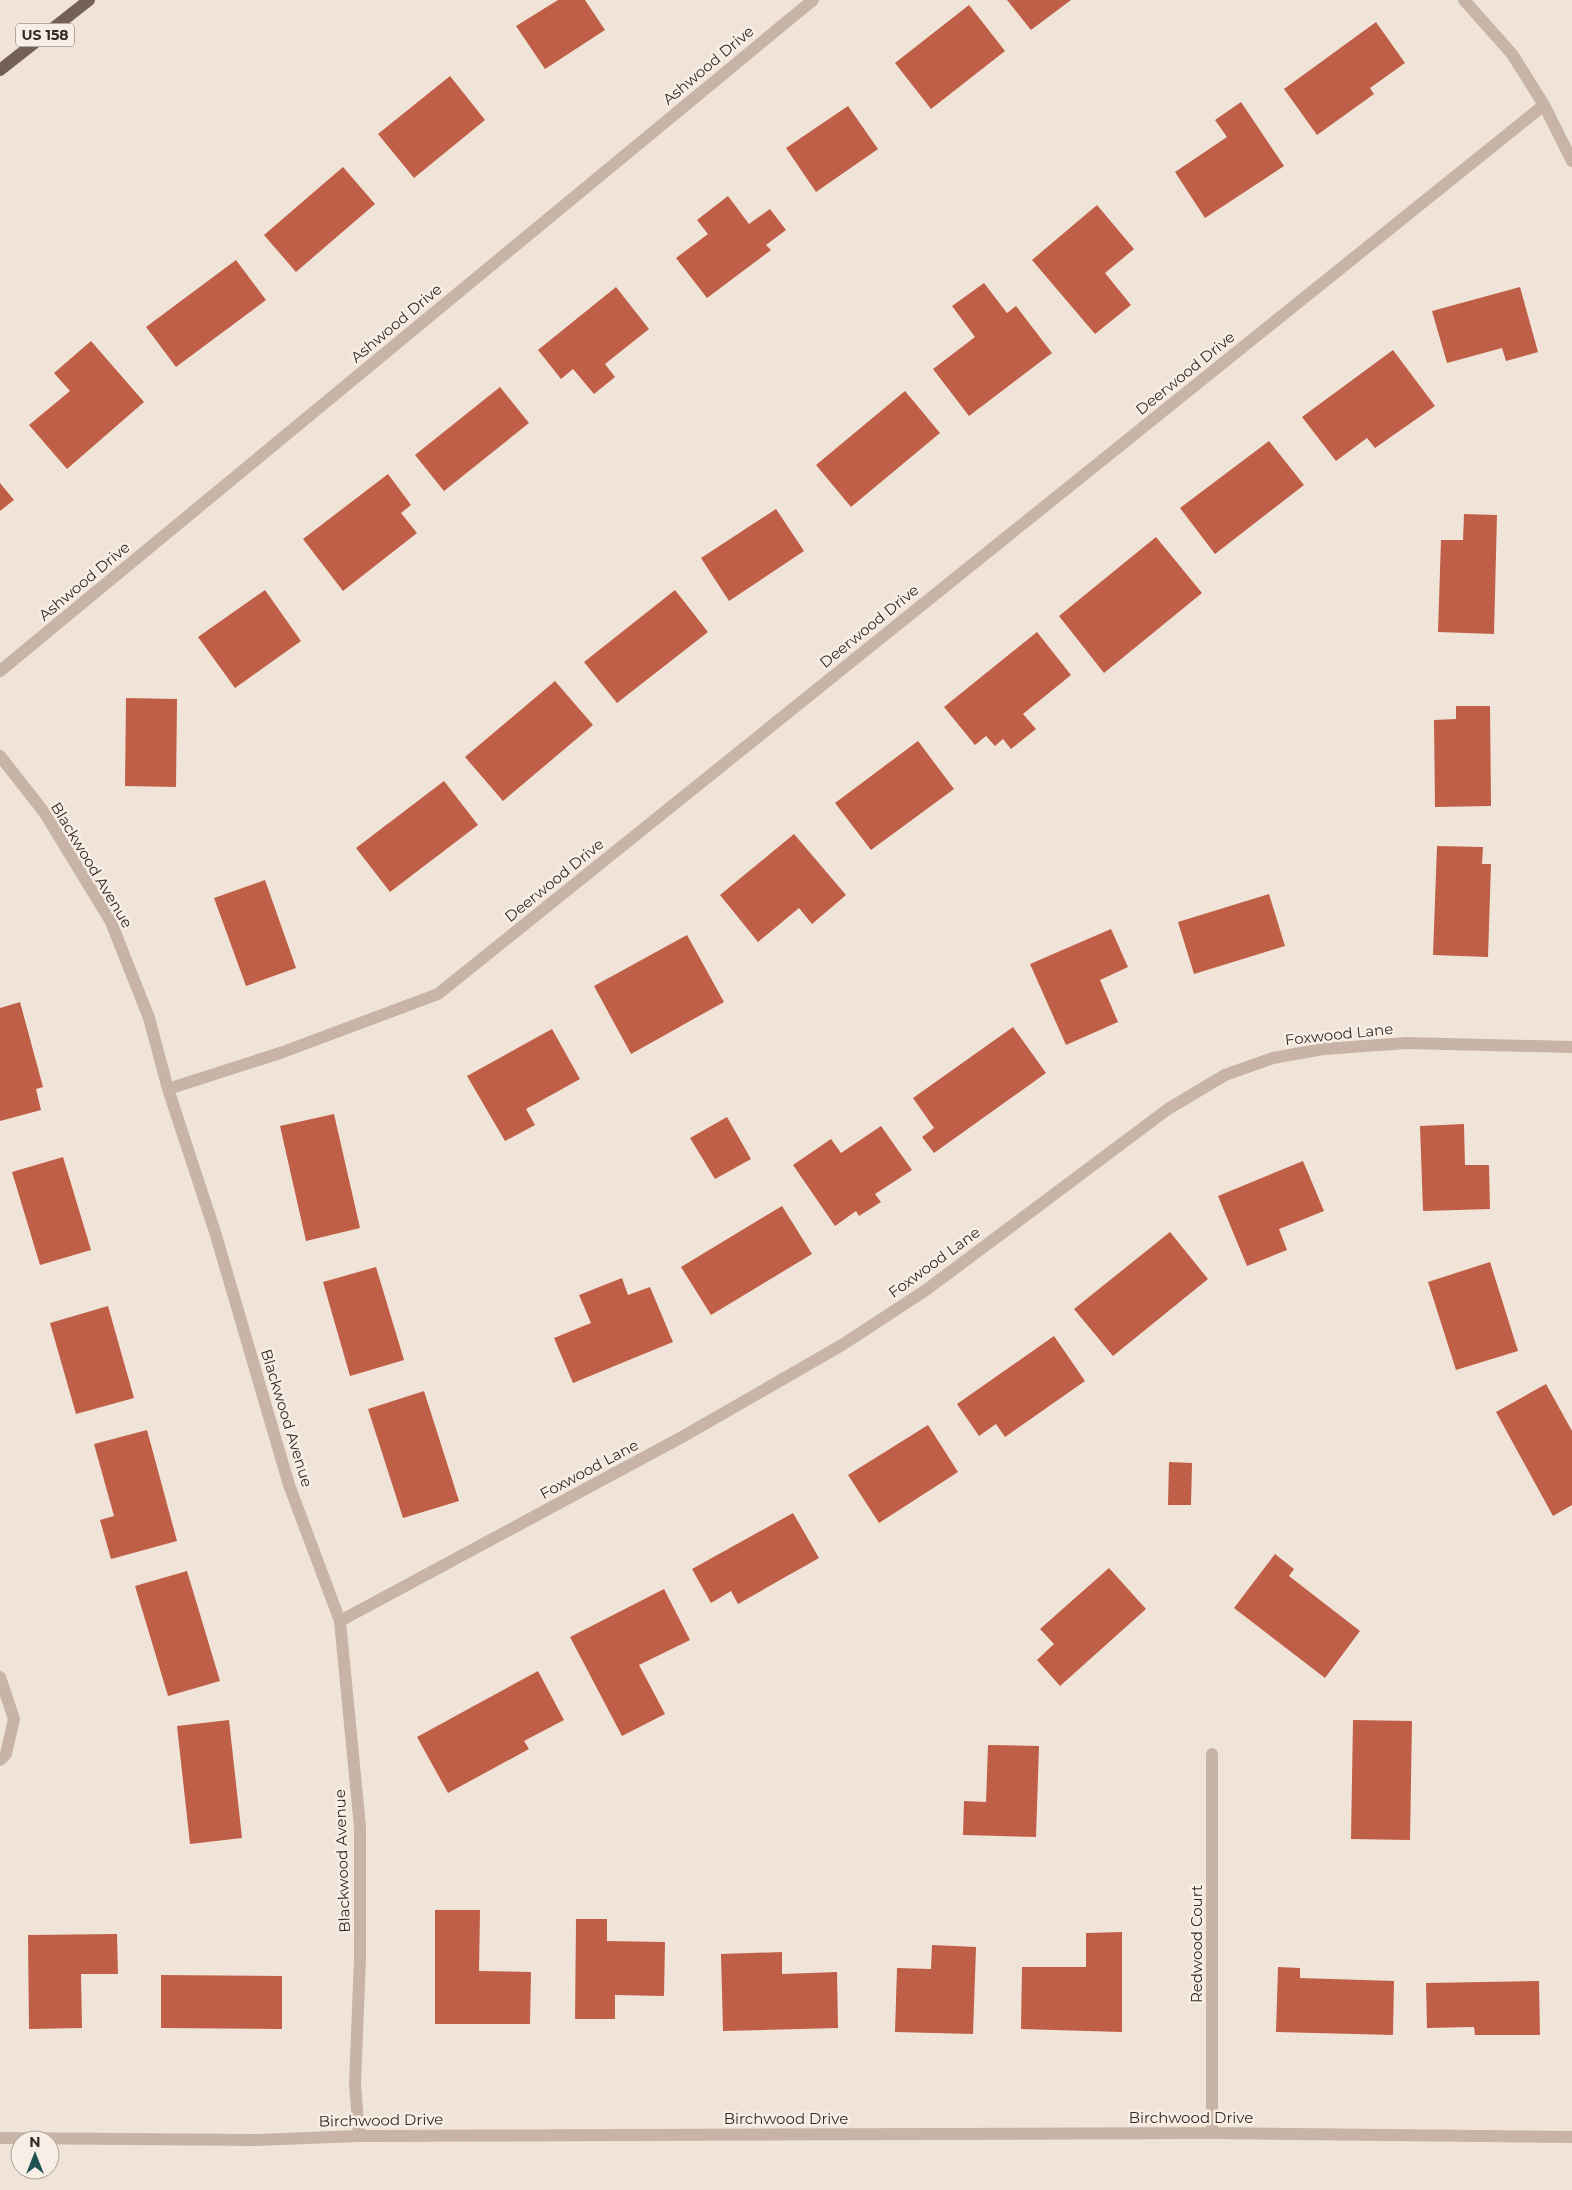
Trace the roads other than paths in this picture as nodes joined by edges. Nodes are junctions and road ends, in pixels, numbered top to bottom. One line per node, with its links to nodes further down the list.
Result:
1 (90, 0): 4 (main road, US 158)
2 (812, 0): 7 (street, Ashwood Drive)
3 (1464, 0): 5 (street)
4 (0, 70)
5 (1544, 105): 6 (street); 10 (street, Deerwood Drive)
6 (1572, 160)
7 (0, 670)
8 (0, 756): 10 (street, Blackwood Avenue)
9 (1572, 1047): 11 (street, Foxwood Lane)
10 (168, 1089): 11 (street, Blackwood Avenue)
11 (340, 1621): 16 (street, Blackwood Avenue)
12 (0, 1677): 14 (street)
13 (1212, 1754): 15 (street, Redwood Court)
14 (0, 1760)
15 (1212, 2133): 16 (street, Birchwood Drive); 17 (street, Birchwood Drive)
16 (359, 2136): 18 (street, Birchwood Drive)
17 (1572, 2137)
18 (0, 2138)

